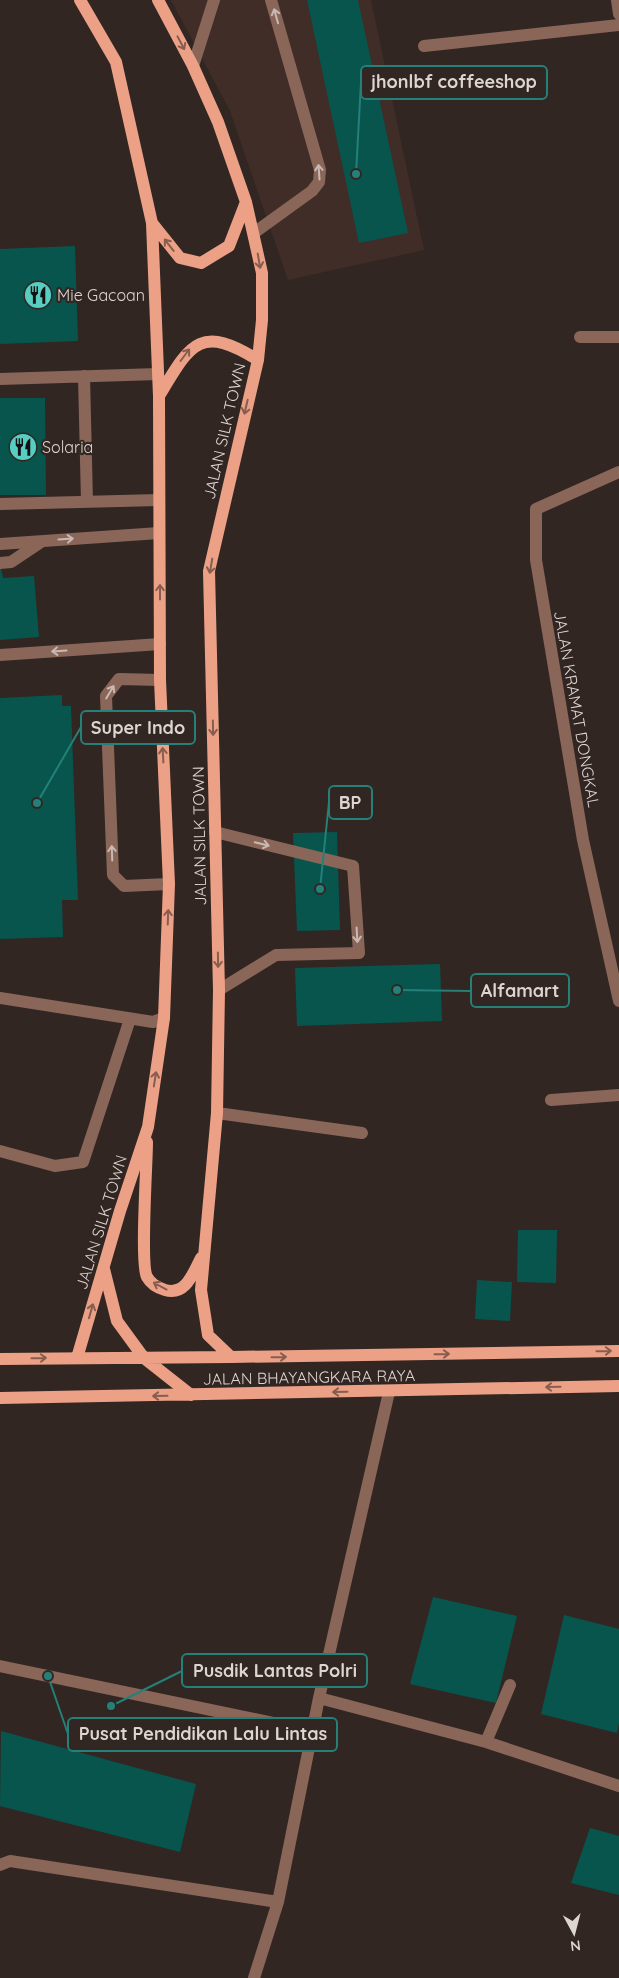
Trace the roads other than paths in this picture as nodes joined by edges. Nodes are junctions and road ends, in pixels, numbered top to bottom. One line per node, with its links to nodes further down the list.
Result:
1 (80, 0): 11 (main road, JALAN SILK TOWN)
2 (158, 0): 9 (main road, JALAN SILK TOWN, one-way to 9)
3 (214, 0): 9 (street)
4 (271, 0): 12 (street, one-way to 4)
5 (617, 0): 6 (street)
6 (619, 14)
7 (619, 25): 8 (street)
8 (424, 46)
9 (193, 66): 10 (main road, JALAN SILK TOWN)
10 (246, 202): 11 (main road, one-way to 11); 12 (main road, JALAN SILK TOWN)
11 (152, 223): 16 (main road, JALAN SILK TOWN)
12 (254, 233): 15 (main road, JALAN SILK TOWN, one-way to 15)
13 (580, 337): 14 (street)
14 (619, 337)
15 (258, 360): 19 (main road, one-way to 15); 31 (main road, JALAN SILK TOWN, one-way to 31)
16 (158, 374): 17 (street); 19 (main road, JALAN SILK TOWN)
17 (84, 376): 18 (street); 22 (street)
18 (0, 379)
19 (158, 396): 21 (main road, JALAN SILK TOWN)
20 (619, 472): 35 (street, JALAN KRAMAT DONGKAL)
21 (159, 500): 22 (street); 24 (main road, JALAN SILK TOWN)
22 (88, 502): 23 (street)
23 (0, 504)
24 (159, 533): 25 (street, one-way to 24); 28 (main road, JALAN SILK TOWN, one-way to 24)
25 (44, 541): 26 (street); 27 (street)
26 (0, 544)
27 (0, 563)
28 (160, 644): 29 (street, one-way to 29); 30 (main road, JALAN SILK TOWN)
29 (0, 655)
30 (160, 680): 32 (main road, JALAN SILK TOWN, one-way to 30); 32 (street, one-way to 30)
31 (215, 832): 33 (main road, JALAN SILK TOWN, one-way to 33); 33 (street, one-way to 33)
32 (169, 884): 36 (main road, JALAN SILK TOWN, one-way to 32)
33 (219, 990): 40 (main road, JALAN SILK TOWN)
34 (0, 998): 37 (street)
35 (619, 1001)
36 (164, 1018): 37 (street); 41 (main road, JALAN SILK TOWN, one-way to 36)
37 (130, 1019): 43 (street)
38 (619, 1095): 39 (street)
39 (551, 1100)
40 (217, 1113): 42 (street); 44 (main road, JALAN SILK TOWN)
41 (148, 1127): 44 (main road, one-way to 41); 45 (main road, JALAN SILK TOWN)
42 (362, 1133)
43 (0, 1151)
44 (204, 1253): 49 (main road, JALAN SILK TOWN)
45 (103, 1267): 47 (main road, JALAN SILK TOWN, one-way to 45); 48 (main road)
46 (619, 1351): 49 (main road, JALAN BHAYANGKARA RAYA, one-way to 46)
47 (78, 1358): 48 (main road, JALAN BHAYANGKARA RAYA); 50 (main road, JALAN BHAYANGKARA RAYA, one-way to 47)
48 (144, 1358): 49 (main road, JALAN BHAYANGKARA RAYA); 53 (main road)
49 (230, 1358)
50 (0, 1359)
51 (619, 1386): 52 (main road, JALAN BHAYANGKARA RAYA, one-way to 52)
52 (389, 1392): 53 (main road, JALAN BHAYANGKARA RAYA, one-way to 53); 57 (street)
53 (191, 1395): 54 (main road, JALAN BHAYANGKARA RAYA, one-way to 54)
54 (0, 1398)
55 (0, 1666): 58 (street)
56 (510, 1685): 59 (street)
57 (319, 1698): 58 (street); 59 (street)
58 (312, 1730): 62 (street)
59 (486, 1742): 60 (street)
60 (619, 1786)
61 (0, 1865): 62 (street)
62 (278, 1902): 63 (street)
63 (254, 1978)

